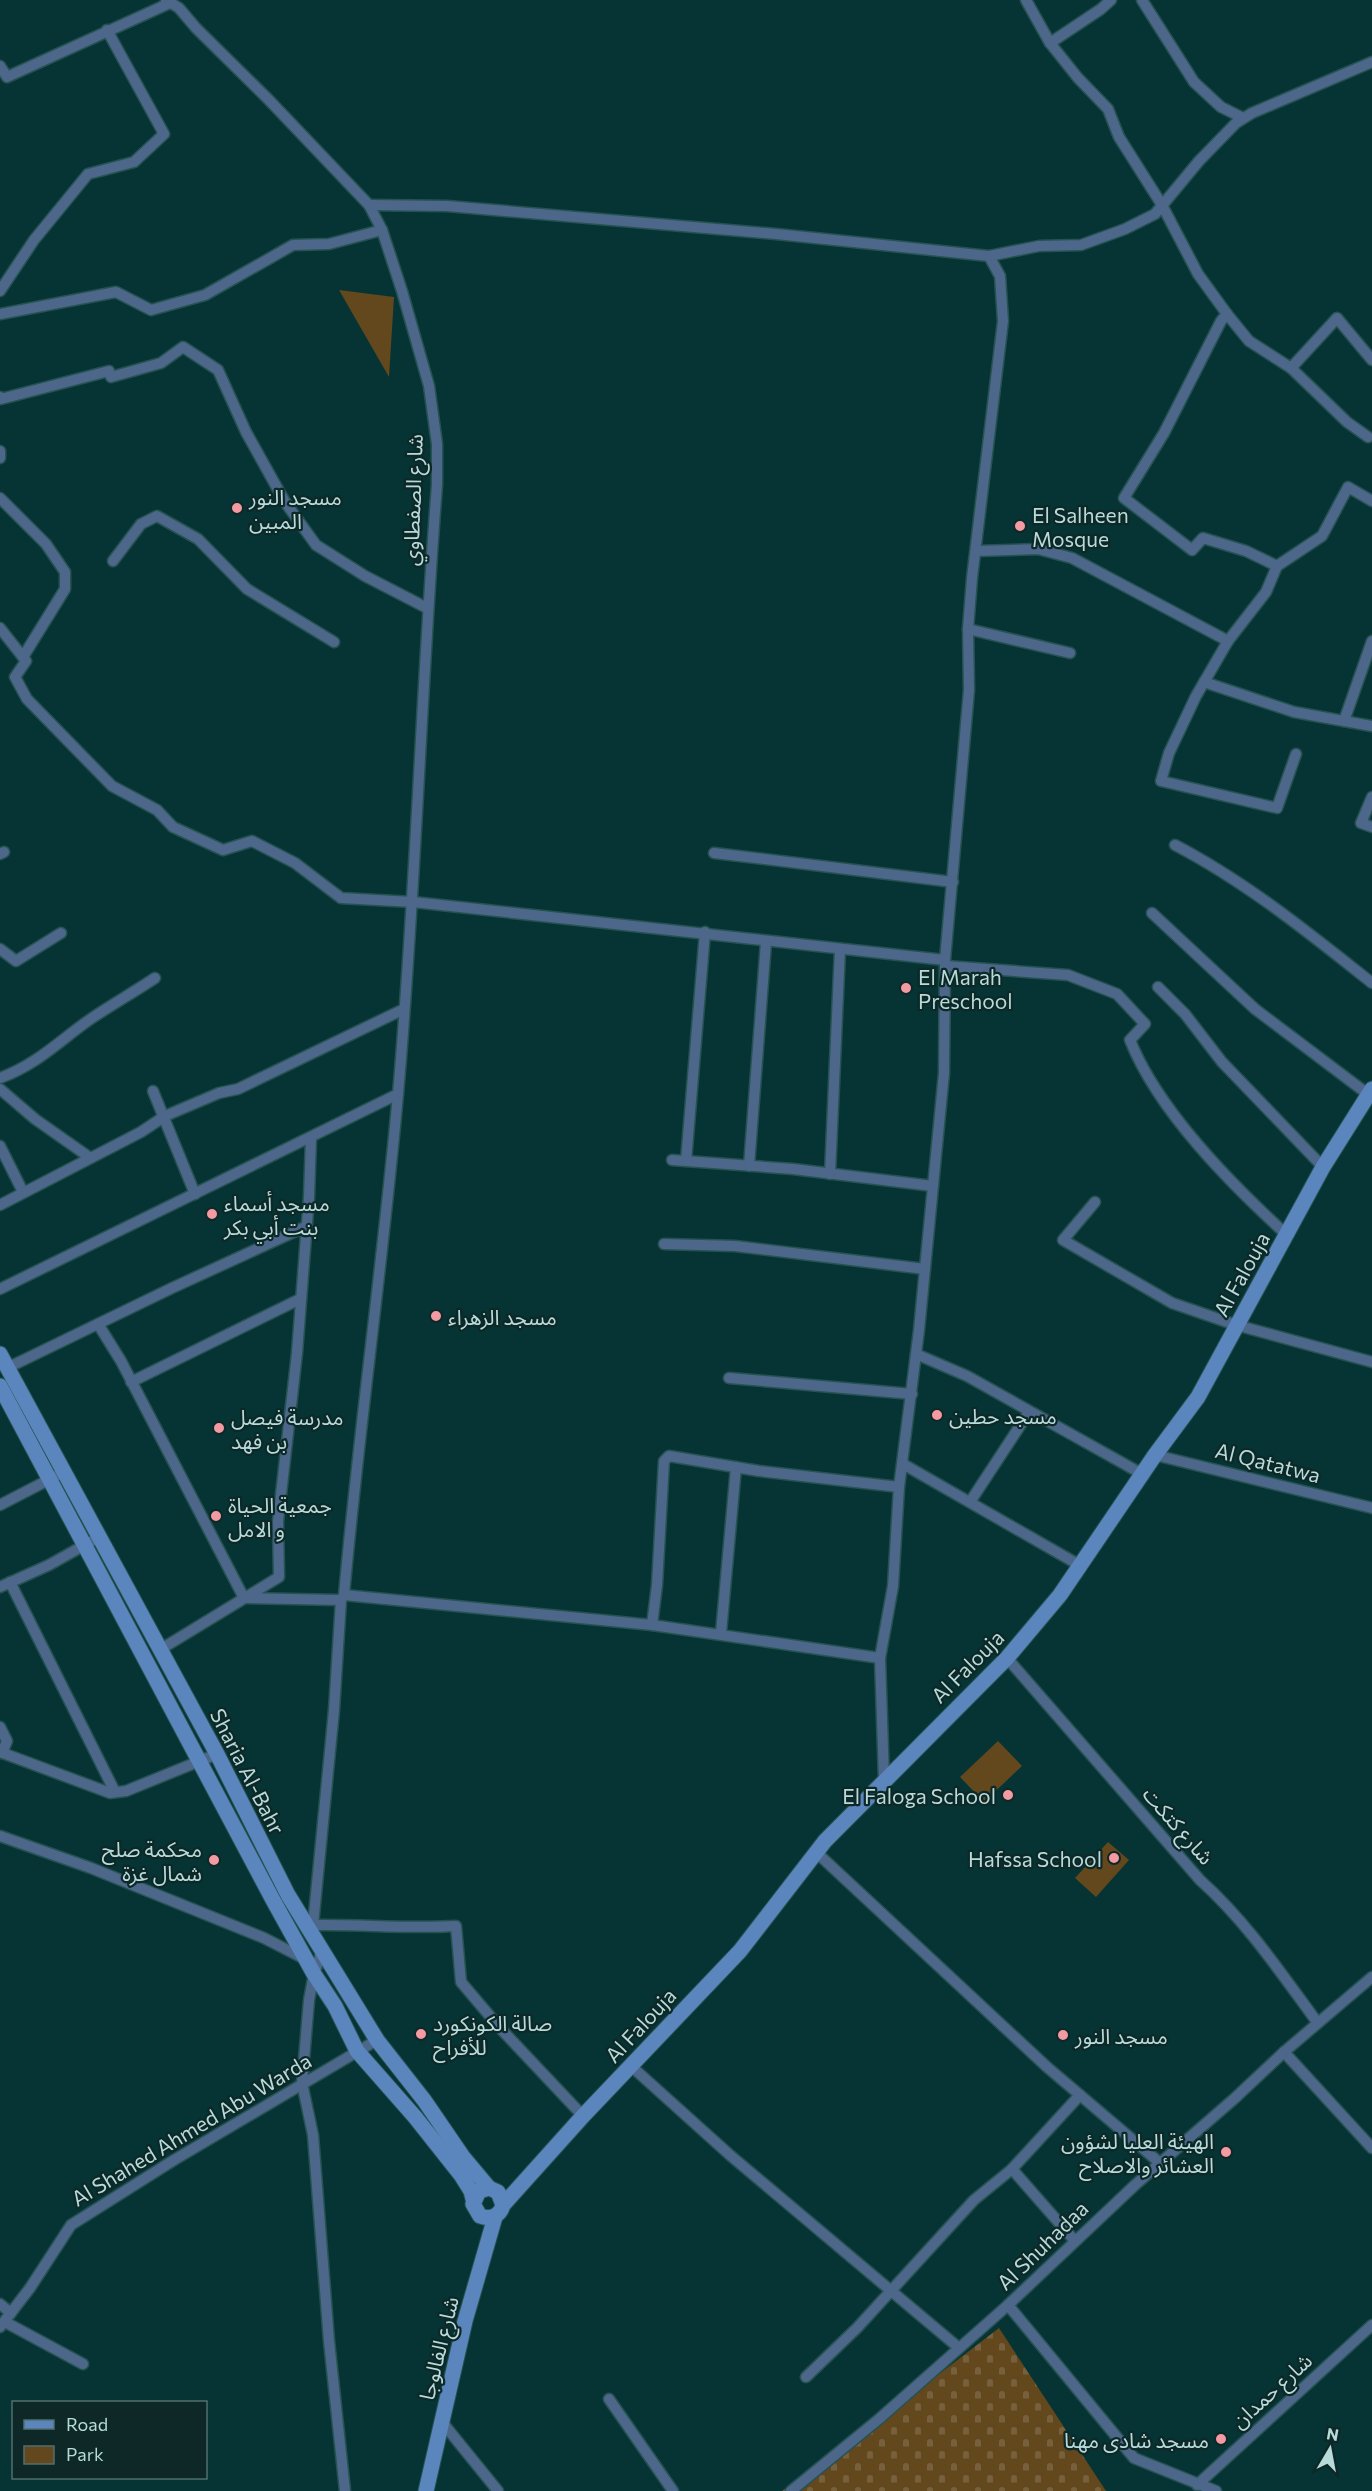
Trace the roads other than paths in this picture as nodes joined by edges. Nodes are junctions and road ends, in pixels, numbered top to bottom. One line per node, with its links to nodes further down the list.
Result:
1 (1026, 0): 6 (street)
2 (1111, 0): 6 (street)
3 (1142, 0): 10 (street)
4 (176, 3): 5 (street); 11 (street, شارع الصفطاوي)
5 (107, 30): 9 (street); 15 (street)
6 (1050, 43): 12 (street)
7 (1372, 62): 10 (street)
8 (0, 66): 9 (street)
9 (4, 80)
10 (1243, 118): 12 (street)
11 (369, 205): 13 (street, شارع الصفطاوي); 14 (street)
12 (1162, 205): 14 (street); 17 (street)
13 (382, 230): 16 (street); 29 (street, شارع الصفطاوي)
14 (989, 256): 26 (street)
15 (0, 291)
16 (0, 314)
17 (1227, 314): 19 (street); 28 (street)
18 (1372, 360): 19 (street)
19 (1291, 368): 21 (street)
20 (0, 401): 29 (street)
21 (1368, 437)
22 (0, 451): 23 (street)
23 (0, 458)
24 (0, 498): 36 (street)
25 (1372, 501): 28 (street)
26 (976, 551): 31 (street); 32 (street)
27 (114, 561): 34 (street)
28 (1277, 566): 32 (street)
29 (427, 608): 46 (street, شارع الصفطاوي)
30 (0, 628): 36 (street)
31 (968, 629): 35 (street); 45 (street)
32 (1228, 641): 37 (street)
33 (1372, 641): 38 (street)
34 (334, 642)
35 (1070, 653)
36 (23, 657): 46 (street)
37 (1204, 682): 38 (street); 40 (street)
38 (1344, 721): 39 (street)
39 (1372, 726)
40 (1296, 754)
41 (1372, 796): 42 (street)
42 (1372, 827)
43 (1175, 845): 55 (street)
44 (714, 853): 45 (street)
45 (953, 882): 53 (street)
46 (413, 902): 48 (street); 57 (street, شارع الصفطاوي)
47 (1152, 913): 61 (street)
48 (705, 932): 50 (street); 68 (street)
49 (61, 933): 51 (street)
50 (766, 942): 52 (street); 69 (street)
51 (0, 949)
52 (840, 949): 53 (street); 71 (street)
53 (945, 963): 72 (street); 78 (street)
54 (155, 978): 58 (street)
55 (1372, 982)
56 (1158, 987): 70 (street)
57 (404, 1009): 62 (street, شارع الصفطاوي); 63 (street)
58 (0, 1078)
59 (0, 1089): 66 (street)
60 (153, 1091): 63 (street)
61 (1370, 1092): 70 (main road, Al Falouja)
62 (398, 1094): 64 (street); 109 (street, شارع الصفطاوي)
63 (165, 1116): 66 (street); 74 (street)
64 (311, 1138): 74 (street); 77 (street)
65 (0, 1146): 73 (street)
66 (89, 1157): 73 (street)
67 (672, 1160): 68 (street)
68 (686, 1161): 69 (street)
69 (748, 1166): 71 (street)
70 (1323, 1167): 78 (main road, Al Falouja)
71 (830, 1174): 72 (street)
72 (933, 1186): 80 (street)
73 (23, 1192): 76 (street)
74 (195, 1194): 81 (street)
75 (1095, 1202): 84 (street)
76 (0, 1205)
77 (307, 1226): 82 (street); 83 (street)
78 (1287, 1235): 84 (main road, Al Falouja)
79 (664, 1244): 80 (street)
80 (925, 1269): 86 (street)
81 (0, 1289)
82 (300, 1299): 90 (street); 108 (street)
83 (98, 1324): 88 (street); 90 (street)
84 (1236, 1325): 87 (street); 94 (main road, Al Falouja)
85 (0, 1354): 88 (main road, Sharia Al-Bahr)
86 (916, 1354): 92 (street); 93 (street)
87 (1372, 1362)
88 (7, 1368): 97 (main road, Sharia Al-Bahr)
89 (729, 1378): 92 (street)
90 (131, 1382): 108 (street)
91 (0, 1386): 99 (main road, Sharia Al-Bahr)
92 (912, 1394): 95 (street)
93 (1029, 1412): 98 (street); 101 (street)
94 (1155, 1455): 98 (main road, Al Falouja); 103 (street, Al Qatatwa)
95 (903, 1464): 100 (street); 101 (street)
96 (736, 1467): 100 (street); 110 (street); 111 (street)
97 (64, 1472): 99 (street); 104 (main road, Sharia Al-Bahr)
98 (1144, 1475): 106 (main road, Al Falouja)
99 (50, 1479): 102 (street); 105 (main road, Sharia Al-Bahr)
100 (899, 1486): 113 (street)
101 (970, 1502): 106 (street)
102 (0, 1504)
103 (1372, 1508)
104 (99, 1537): 105 (street); 112 (main road, Sharia Al-Bahr)
105 (85, 1545): 107 (street); 118 (main road, Sharia Al-Bahr)
106 (1081, 1566): 114 (main road, Al Falouja)
107 (5, 1584): 120 (street)
108 (244, 1598): 109 (street); 112 (street)
109 (342, 1598): 110 (street); 123 (street, شارع الصفطاوي)
110 (652, 1625): 113 (street)
111 (721, 1633)
112 (161, 1649): 117 (main road, Sharia Al-Bahr)
113 (880, 1658): 119 (street)
114 (1007, 1658): 119 (main road, Al Falouja); 128 (street, شارع كتكت)
115 (0, 1727): 116 (street)
116 (1, 1752): 120 (street)
117 (217, 1754): 118 (street); 123 (main road, Sharia Al-Bahr)
118 (199, 1760): 120 (street); 125 (main road, Sharia Al-Bahr)
119 (884, 1780): 122 (main road, Al Falouja)
120 (115, 1792)
121 (0, 1836): 125 (street)
122 (816, 1852): 132 (main road, Al Falouja); 134 (street)
123 (310, 1925): 124 (main road, Sharia Al-Bahr); 135 (street)
124 (322, 1952): 126 (street); 129 (main road, Sharia Al-Bahr)
125 (305, 1959): 126 (main road, Sharia Al-Bahr)
126 (314, 1974): 130 (main road, Sharia Al-Bahr); 133 (street)
127 (1372, 1977): 128 (street, Al Shuhadaa)
128 (1317, 2022): 131 (street, Al Shuhadaa)
129 (376, 2040): 130 (street, Al Shahed Ahmed Abu Warda); 139 (main road, Sharia Al-Bahr)
130 (357, 2051): 133 (street, Al Shahed Ahmed Abu Warda); 140 (main road, Sharia Al-Bahr)
131 (1284, 2052): 136 (street); 137 (street, Al Shuhadaa)
132 (631, 2066): 135 (main road, Al Falouja); 143 (street)
133 (302, 2083): 146 (street, Al Shahed Ahmed Abu Warda); 154 (street)
134 (1080, 2095): 137 (street); 138 (street)
135 (584, 2116): 141 (main road, Al Falouja)
136 (1372, 2148)
137 (1160, 2163): 142 (street, Al Shuhadaa)
138 (1012, 2169): 142 (street); 143 (street)
139 (489, 2188): 140 (main road); 141 (main road)
140 (473, 2199): 141 (main road)
141 (499, 2211): 152 (main road, شارع الفالوجا)
142 (1075, 2241): 145 (street, Al Shuhadaa)
143 (892, 2290): 148 (street); 150 (street)
144 (0, 2304): 146 (street)
145 (1008, 2305): 148 (street, Al Shuhadaa); 153 (street)
146 (5, 2321): 149 (street)
147 (1372, 2325): 153 (street, شارع حمدان)
148 (959, 2348): 158 (street, Al Shuhadaa)
149 (83, 2364)
150 (806, 2377)
151 (609, 2399): 157 (street)
152 (442, 2422): 155 (main road, شارع الفالوجا); 156 (street)
153 (1197, 2485): 159 (street)
154 (345, 2491)
155 (426, 2491)
156 (498, 2491)
157 (673, 2491)
158 (791, 2491)
159 (1216, 2491)

